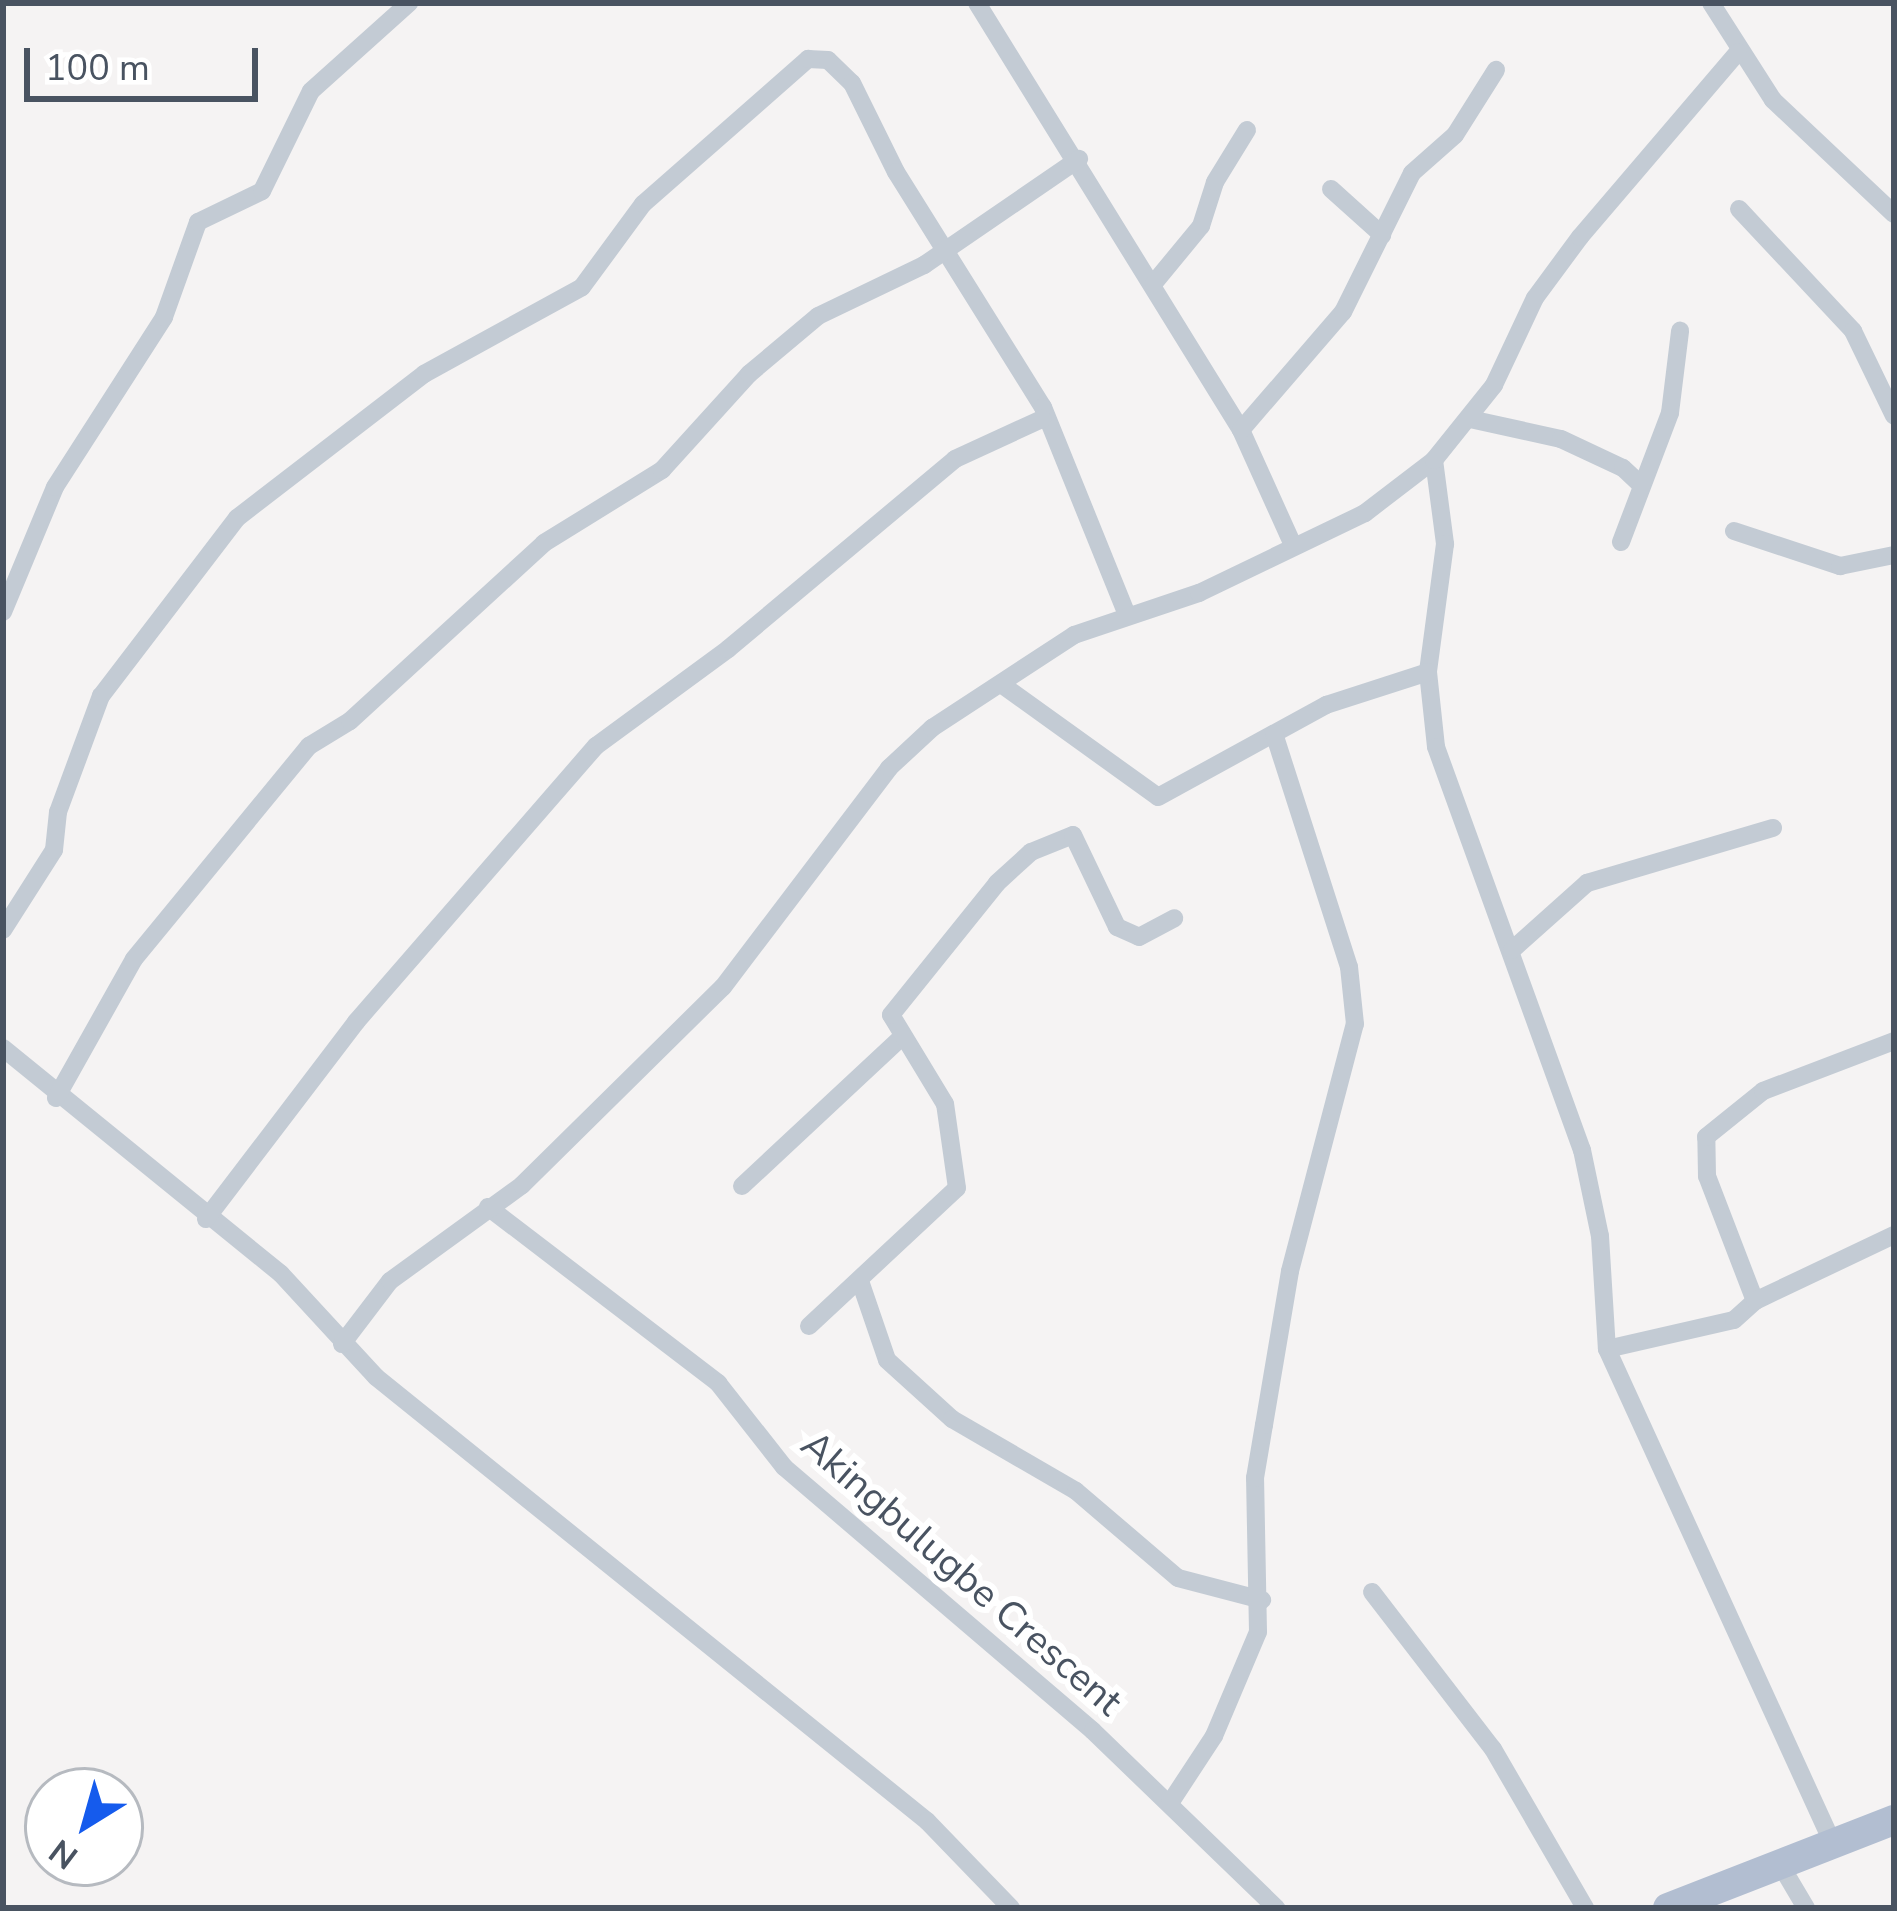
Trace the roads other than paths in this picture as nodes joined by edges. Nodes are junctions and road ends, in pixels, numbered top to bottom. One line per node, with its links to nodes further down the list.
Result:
1 (977, 3): 7 (street)
2 (1716, 5): 4 (street)
3 (402, 6): 25 (street)
4 (1738, 52): 10 (street); 17 (street)
5 (1496, 70): 11 (street)
6 (1247, 130): 13 (street)
7 (1079, 159): 12 (street); 13 (street)
8 (1330, 189): 11 (street)
9 (1739, 208): 15 (street)
10 (1894, 214)
11 (1382, 235): 18 (street)
12 (949, 248): 16 (street); 32 (street); 37 (street)
13 (1154, 284): 18 (street)
14 (1680, 332): 20 (street)
15 (1894, 416)
16 (1042, 419): 26 (street); 40 (street)
17 (1470, 419): 19 (street); 20 (street)
18 (1241, 430): 23 (street)
19 (1434, 460): 23 (street); 27 (street)
20 (1641, 485): 22 (street)
21 (1735, 531): 24 (street)
22 (1621, 542)
23 (1292, 543): 26 (street)
24 (1894, 555)
25 (3, 612)
26 (1126, 612): 28 (street)
27 (1429, 672): 29 (street); 33 (street)
28 (1000, 684): 29 (street); 39 (street)
29 (1274, 734): 48 (street)
30 (1773, 828): 33 (street)
31 (1174, 918): 34 (street)
32 (3, 930)
33 (1512, 950): 46 (street)
34 (903, 1036): 38 (street); 42 (street)
35 (1894, 1041): 43 (street)
36 (3, 1048): 37 (street)
37 (56, 1098): 40 (street)
38 (742, 1186)
39 (488, 1207): 45 (street); 49 (street, Akingbulugbe Crescent)
40 (206, 1219): 45 (street)
41 (1894, 1235): 43 (street)
42 (860, 1281): 44 (street); 48 (street)
43 (1755, 1301): 46 (street)
44 (809, 1326)
45 (342, 1345): 53 (street)
46 (1606, 1349): 51 (street)
47 (1372, 1592): 55 (street)
48 (1262, 1600): 49 (street)
49 (1170, 1803): 54 (street, Akingbulugbe Crescent)
50 (1894, 1820): 51 (main road)
51 (1833, 1844): 52 (main road)
52 (1780, 1864): 56 (main road); 57 (street)
53 (1011, 1908)
54 (1276, 1908)
55 (1585, 1908)
56 (1668, 1908)
57 (1806, 1908)

